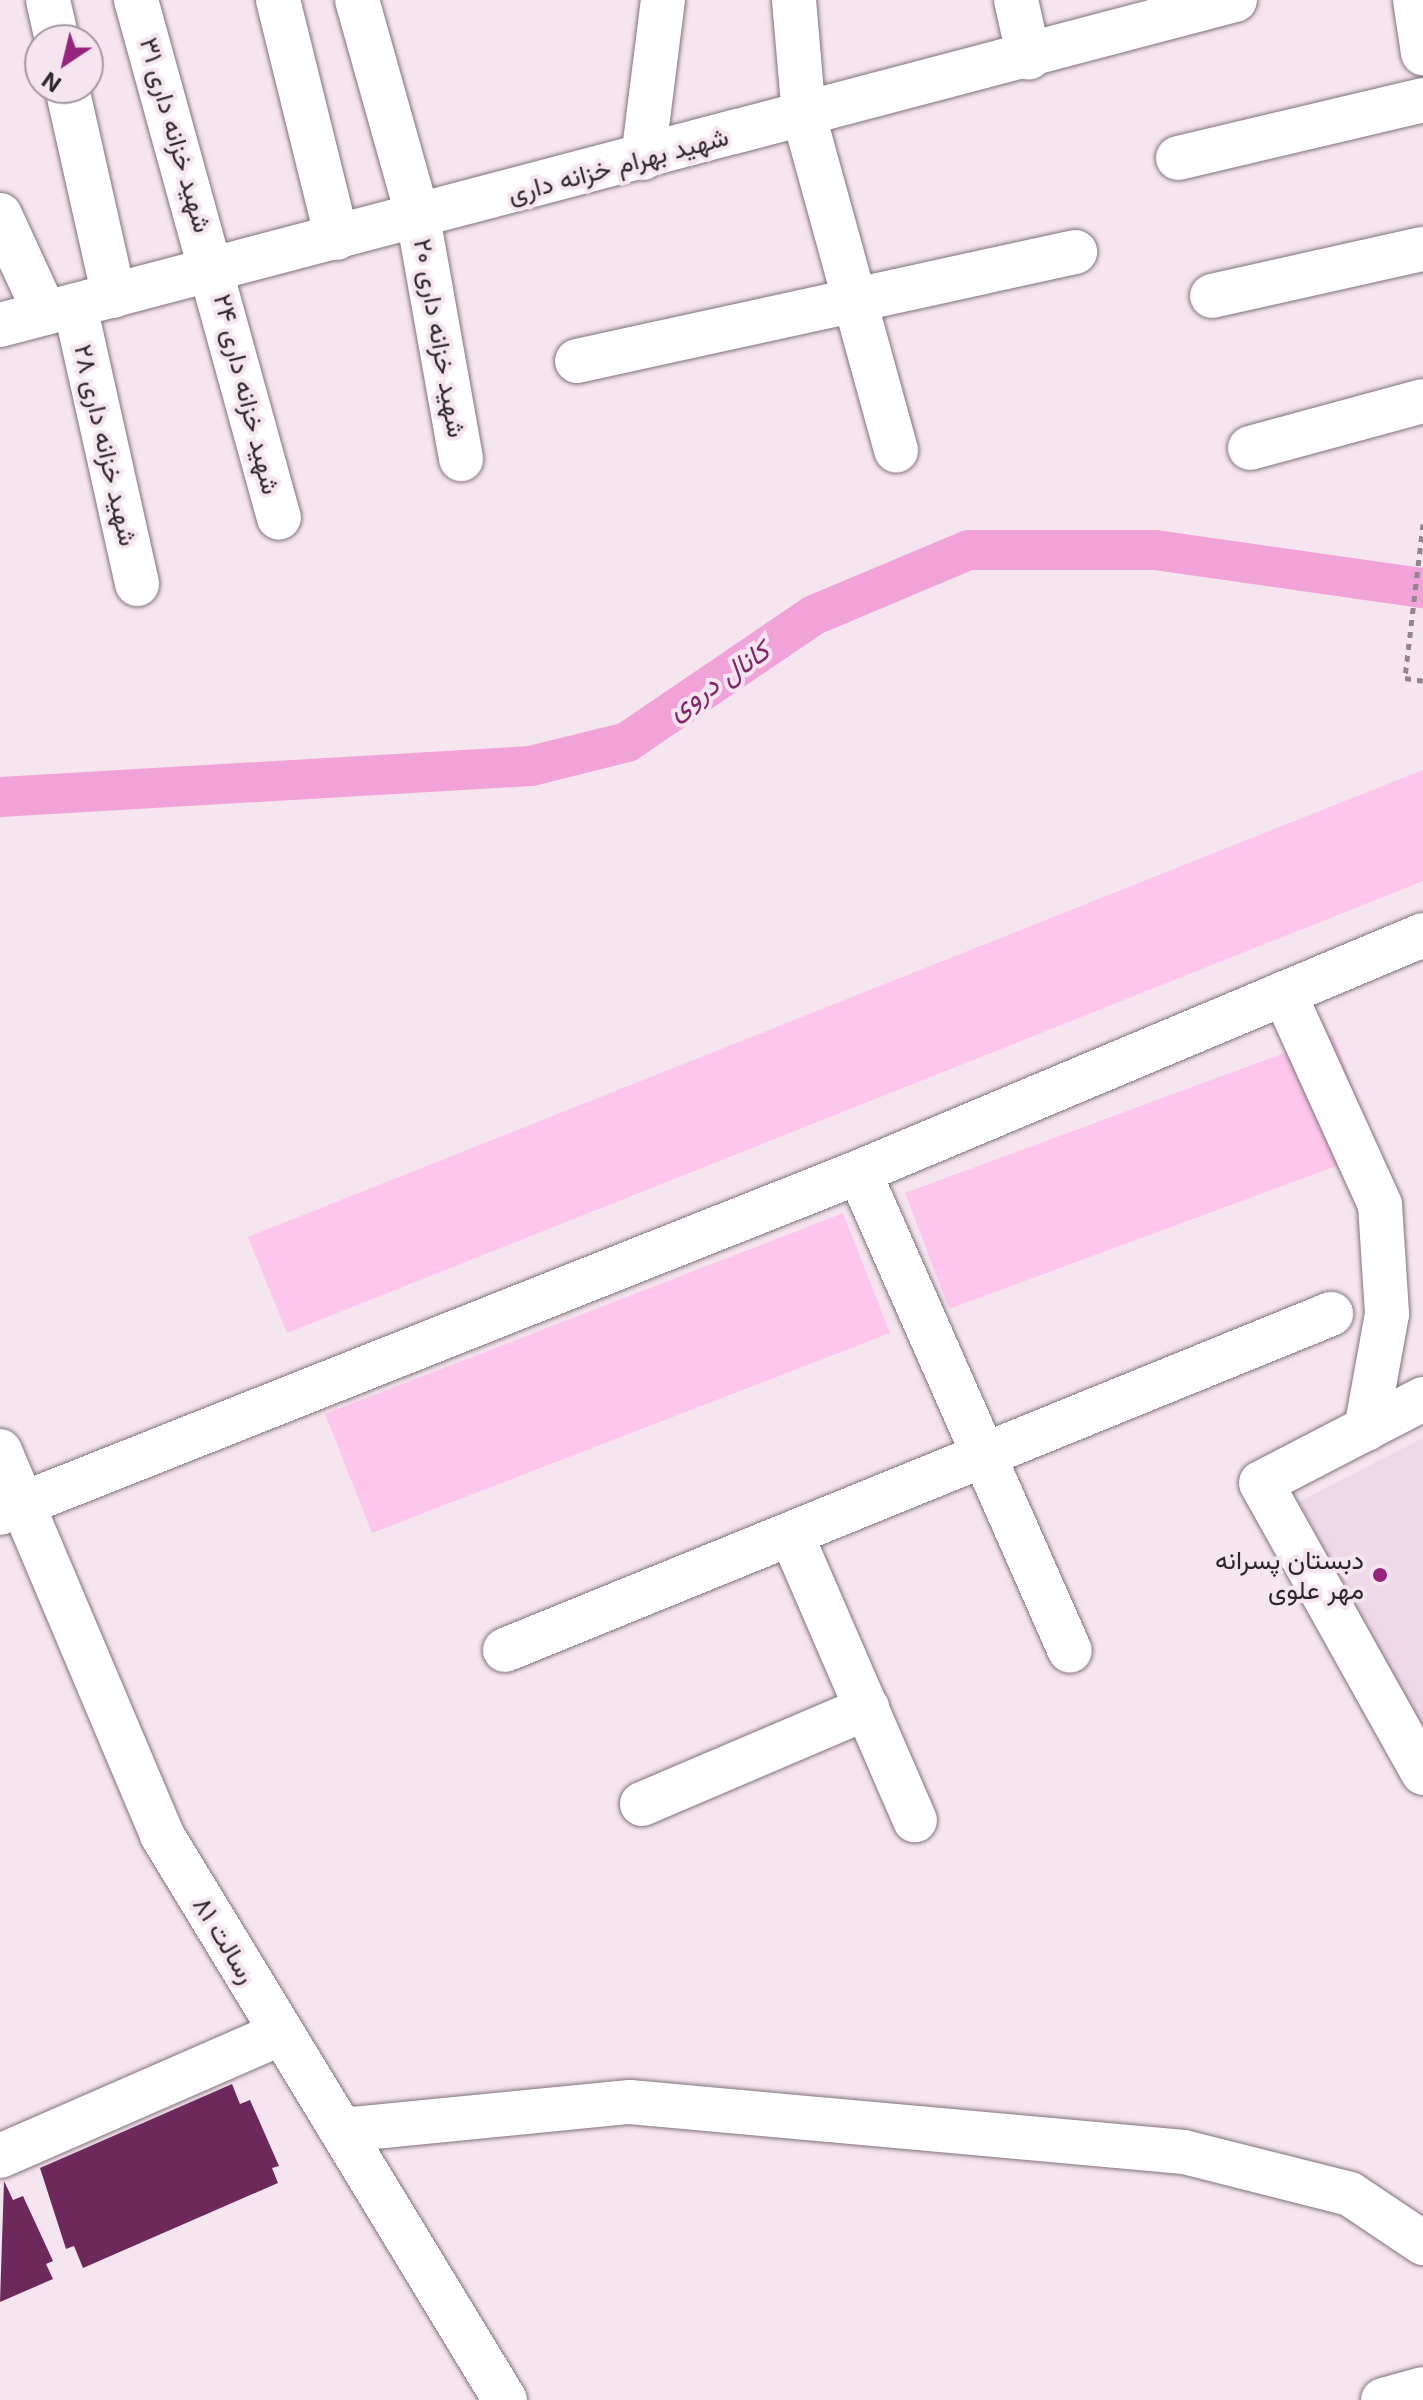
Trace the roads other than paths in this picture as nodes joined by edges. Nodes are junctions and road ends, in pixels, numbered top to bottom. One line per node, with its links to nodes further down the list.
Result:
1 (48, 0): 10 (street)
2 (136, 0): 23 (street, شهید خزانه داری ۳۱)
3 (278, 0): 20 (street)
4 (357, 0): 19 (street, شهید خزانه داری ۲۰)
5 (663, 0): 16 (street)
6 (794, 0): 15 (street)
7 (1016, 0): 12 (street)
8 (1235, 0): 12 (street, شهید بهرام خزانه داری)
9 (1415, 0): 11 (street)
10 (53, 24)
11 (1423, 53)
12 (1029, 58): 15 (street, شهید بهرام خزانه داری)
13 (1423, 100): 17 (street)
14 (68, 104): 26 (street)
15 (804, 116): 16 (street, شهید بهرام خزانه داری); 25 (street)
16 (643, 158): 19 (street, شهید بهرام خزانه داری)
17 (1178, 158)
18 (0, 215): 26 (street)
19 (418, 217): 20 (street, شهید بهرام خزانه داری); 32 (street, شهید خزانه داری ۲۰)
20 (337, 238): 23 (street, شهید بهرام خزانه داری)
21 (1423, 249): 24 (street)
22 (1075, 252): 25 (street)
23 (215, 270): 26 (street, شهید بهرام خزانه داری); 33 (street, شهید خزانه داری ۲۴)
24 (1212, 296)
25 (854, 300): 28 (street); 31 (street)
26 (78, 305): 27 (street, شهید بهرام خزانه داری); 34 (street, شهید خزانه داری ۲۸)
27 (0, 325)
28 (577, 361)
29 (1423, 401): 30 (street)
30 (1250, 448)
31 (896, 451)
32 (461, 459)
33 (279, 518)
34 (137, 584)
35 (1423, 935): 36 (street)
36 (1284, 993): 37 (street); 40 (street)
37 (859, 1172): 42 (street); 43 (street)
38 (1331, 1314): 42 (street)
39 (1423, 1399): 40 (street)
40 (1366, 1429): 48 (street)
41 (0, 1451): 43 (street, رسالت ۸۱)
42 (984, 1455): 44 (street); 46 (street)
43 (11, 1509): 51 (street, رسالت ۸۱)
44 (791, 1534): 45 (street); 47 (street)
45 (505, 1650)
46 (1070, 1651)
47 (867, 1708): 49 (street); 50 (street)
48 (1423, 1773)
49 (642, 1804)
50 (915, 1820)
51 (281, 2033): 52 (street, رسالت ۸۱); 53 (street)
52 (343, 2130): 54 (street); 56 (street, رسالت ۸۱)
53 (0, 2156)
54 (1423, 2243)
55 (1423, 2389): 57 (street)
56 (505, 2400)
57 (1383, 2400)

